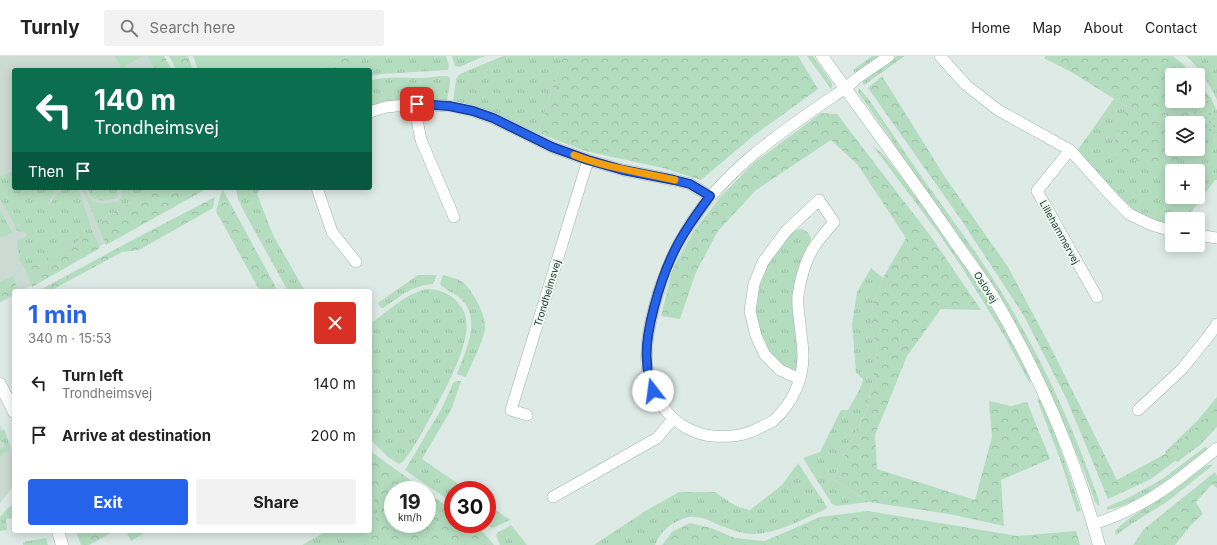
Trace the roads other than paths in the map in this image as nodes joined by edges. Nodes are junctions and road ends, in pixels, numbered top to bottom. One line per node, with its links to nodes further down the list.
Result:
1 (822, 56): 4 (street, Oslovej)
2 (889, 56): 4 (street)
3 (940, 56): 7 (street)
4 (845, 89): 10 (street); 26 (street, Oslovej)
5 (417, 104): 6 (street); 8 (street); 11 (street)
6 (372, 112)
7 (1070, 150): 12 (street); 16 (street, Lillehammervej)
8 (588, 160): 10 (street); 22 (street, Trondheimsvej)
9 (317, 190): 15 (street)
10 (710, 196): 23 (street)
11 (454, 217)
12 (1165, 229)
13 (1205, 236): 14 (street)
14 (1217, 238)
15 (356, 262)
16 (1097, 297)
17 (1217, 324): 21 (street)
18 (800, 379): 18 (street); 23 (street)
19 (0, 384): 20 (street)
20 (12, 408)
21 (1138, 410)
22 (527, 415)
23 (673, 419): 25 (street)
24 (1216, 452): 26 (street)
25 (553, 497)
26 (1093, 524): 29 (street, Oslovej)
27 (59, 533): 28 (street)
28 (62, 545)
29 (1099, 545)

